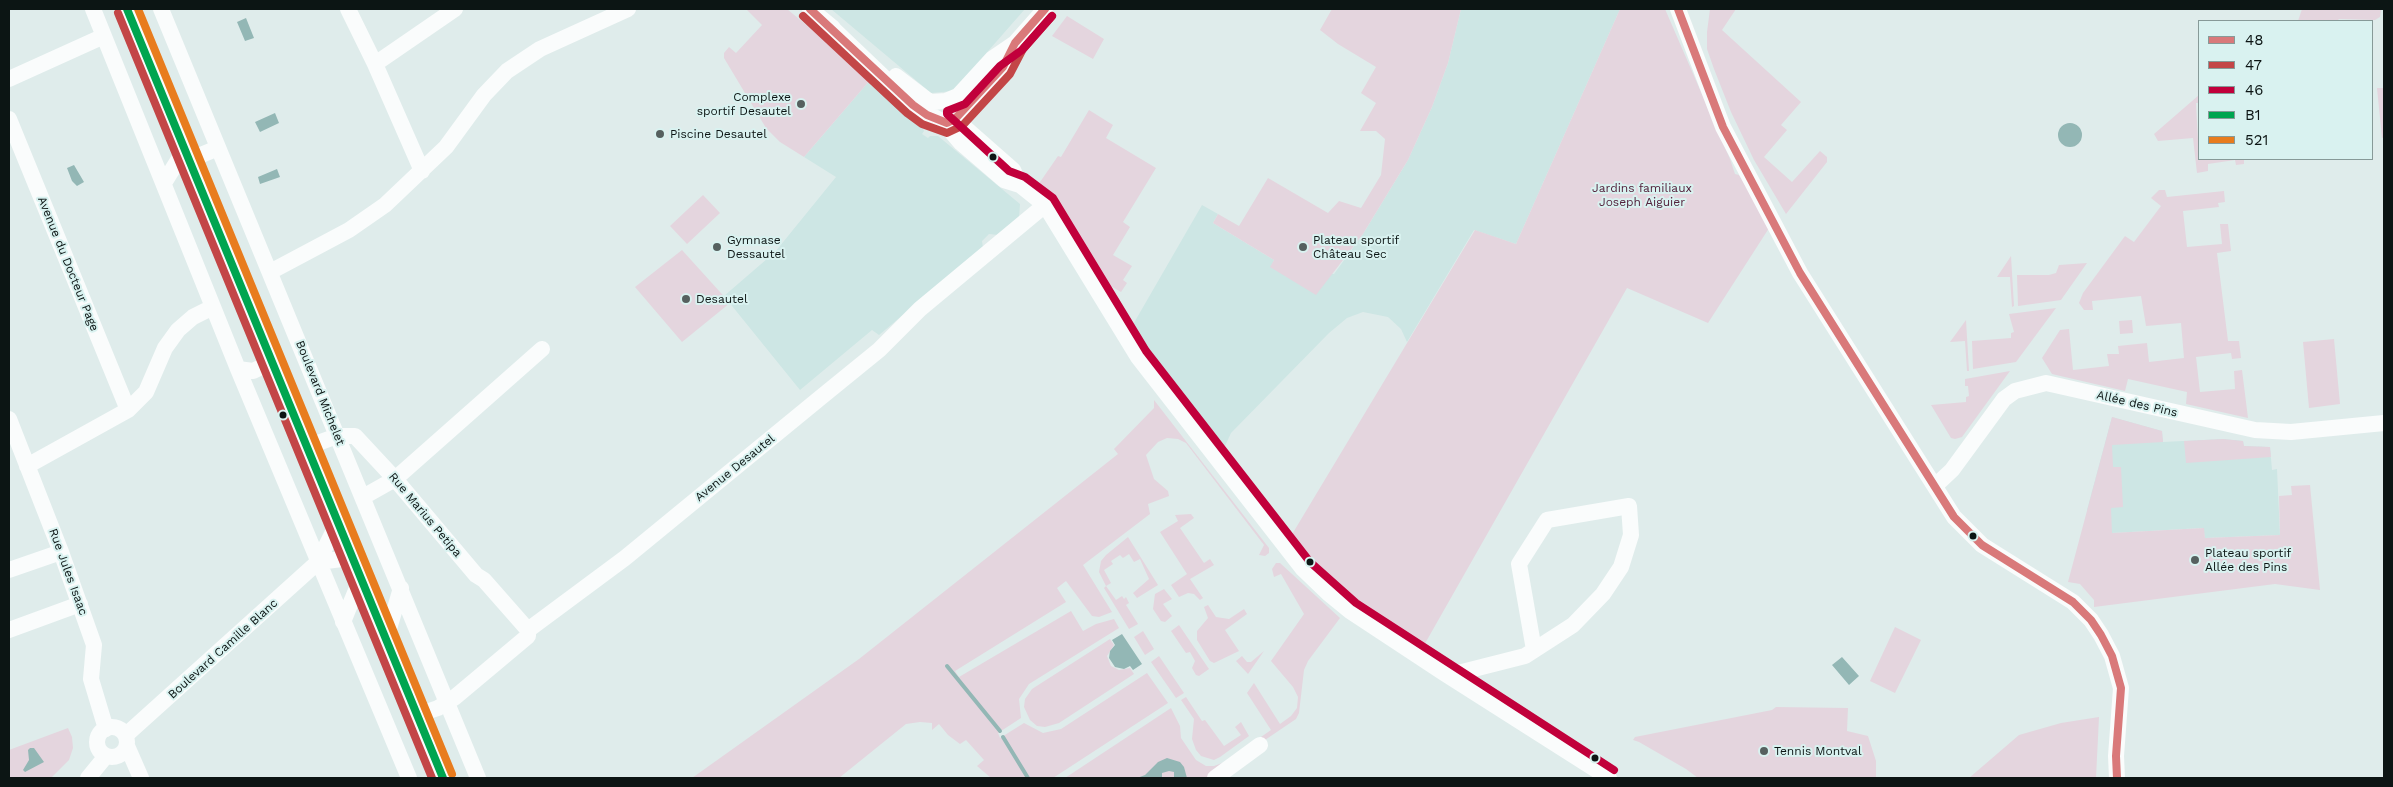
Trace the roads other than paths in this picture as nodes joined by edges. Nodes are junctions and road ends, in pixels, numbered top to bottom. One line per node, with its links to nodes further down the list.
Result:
1 (93, 9): 11 (street)
2 (127, 9): 19 (main road)
3 (161, 9): 18 (street, Boulevard Michelet)
4 (348, 9): 13 (street)
5 (455, 9): 13 (street)
6 (628, 9): 20 (street)
7 (810, 9): 10 (street)
8 (1045, 9): 12 (street)
9 (1678, 9): 35 (street)
10 (826, 22): 15 (street); 17 (street)
11 (104, 36): 14 (street); 21 (street)
12 (1015, 43): 15 (street); 17 (street)
13 (375, 64): 20 (street)
14 (9, 79)
15 (943, 102): 17 (street)
16 (9, 119): 28 (street, Avenue du Docteur Page)
17 (948, 119): 22 (street)
18 (218, 148): 19 (street); 23 (street, Boulevard Michelet)
19 (187, 154): 21 (street); 26 (main road)
20 (422, 171): 23 (street)
21 (164, 182): 24 (street)
22 (1045, 205): 47 (street, Avenue Desautel); 51 (street)
23 (270, 272): 31 (street, Boulevard Michelet)
24 (213, 307): 27 (street); 28 (street)
25 (542, 349): 34 (street)
26 (272, 362): 27 (street); 32 (main road)
27 (238, 369): 40 (street)
28 (128, 410): 33 (street)
29 (9, 419): 33 (street, Rue Jules Isaac)
30 (2384, 423): 35 (street, Allée des Pins)
31 (337, 436): 32 (street); 34 (street, Rue Marius Petipa); 36 (street, Boulevard Michelet)
32 (307, 447): 37 (main road)
33 (27, 466): 38 (street, Rue Jules Isaac)
34 (395, 479): 36 (street); 47 (street, Rue Marius Petipa)
35 (1935, 486): 49 (street)
36 (363, 498): 43 (street, Boulevard Michelet)
37 (338, 522): 39 (main road); 40 (street, Boulevard Camille Blanc)
38 (61, 552): 41 (street); 44 (street, Rue Jules Isaac)
39 (351, 556): 40 (street); 42 (main road)
40 (318, 562): 45 (street); 55 (street, Boulevard Camille Blanc)
41 (9, 570)
42 (361, 578): 45 (street); 48 (main road)
43 (400, 588): 48 (street); 52 (street, Boulevard Michelet)
44 (80, 604): 46 (street); 54 (street, Rue Jules Isaac)
45 (343, 622): 60 (street)
46 (9, 630)
47 (528, 630): 52 (street, Avenue Desautel)
48 (386, 639): 53 (main road)
49 (2108, 647): 65 (street); 66 (street)
50 (1534, 650): 50 (street); 51 (street)
51 (1444, 673): 64 (street)
52 (447, 703): 53 (street, Avenue Desautel); 62 (street, Boulevard Michelet)
53 (417, 715): 61 (main road)
54 (106, 729): 55 (street); 57 (street)
55 (127, 741): 57 (street); 59 (street)
56 (1260, 745): 63 (street)
57 (106, 756): 58 (street)
58 (88, 778)
59 (141, 778)
60 (408, 778)
61 (443, 778)
62 (478, 778)
63 (1215, 778)
64 (1609, 778)
65 (2110, 778)
66 (2117, 778)

